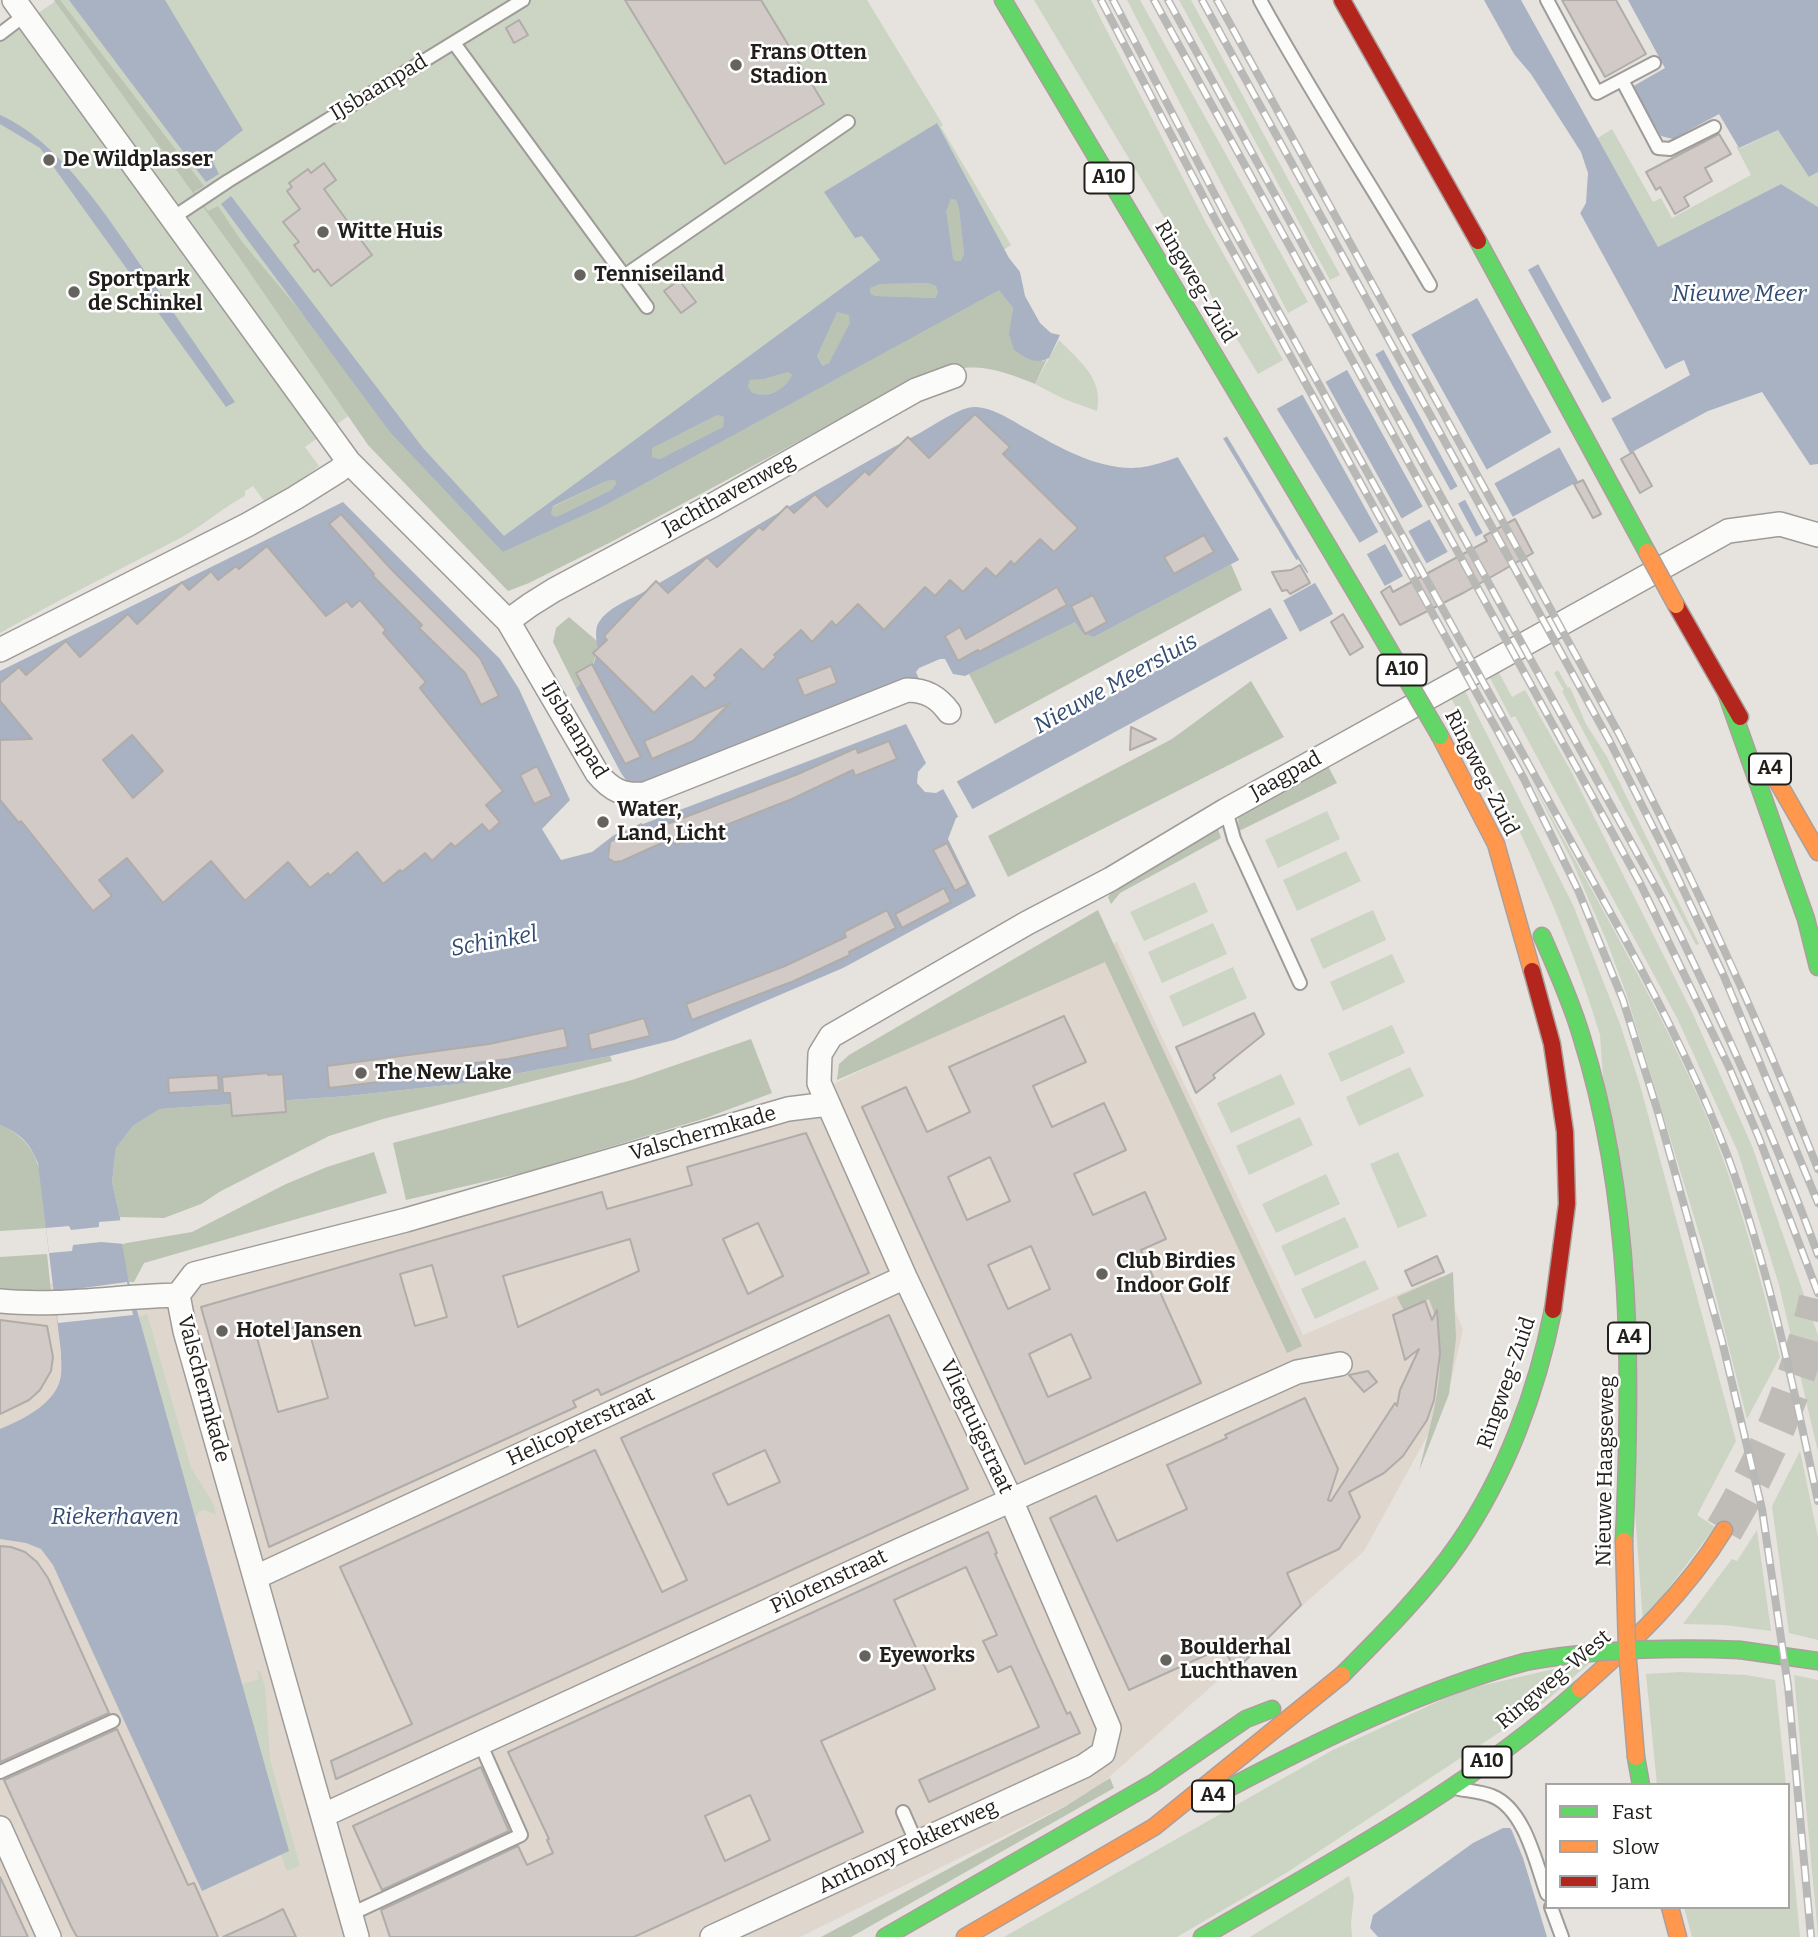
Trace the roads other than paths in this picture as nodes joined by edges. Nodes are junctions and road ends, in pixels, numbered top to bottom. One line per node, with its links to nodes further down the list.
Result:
1 (523, 0): 8 (lane, IJsbaanpad)
2 (1003, 0): 25 (highway, Ringweg-Zuid / A10, bridge)
3 (1260, 0): 15 (lane)
4 (1342, 0): 22 (highway, bridge)
5 (1547, 0): 10 (lane)
6 (19, 8): 7 (lane, IJsbaanpad); 13 (street, IJsbaanpad)
7 (0, 34)
8 (454, 43): 13 (lane, IJsbaanpad); 14 (lane)
9 (1654, 63): 10 (lane)
10 (1622, 80): 12 (lane)
11 (848, 122): 14 (lane)
12 (1714, 127)
13 (171, 219): 18 (street, IJsbaanpad)
14 (624, 276): 16 (lane)
15 (1430, 285)
16 (646, 307)
17 (954, 376): 20 (street, Jachthavenweg)
18 (349, 461): 20 (street, IJsbaanpad); 21 (street)
19 (1818, 535): 24 (street, Jaagpad)
20 (508, 621): 23 (street, IJsbaanpad)
21 (0, 650)
22 (1727, 695): 26 (highway, A4); 27 (highway)
23 (949, 712)
24 (1226, 810): 28 (lane); 29 (street, Jaagpad)
25 (1496, 844): 38 (highway, Ringweg-Zuid / A10); 43 (highway, Nieuwe Haagseweg / A4, bridge)
26 (1818, 852)
27 (1818, 967)
28 (1300, 983)
29 (828, 1104): 30 (street, Vliegtuigstraat); 31 (street, Valschermkade)
30 (905, 1278): 34 (street, Vliegtuigstraat); 36 (street, Helicopterstraat)
31 (178, 1295): 32 (street); 36 (street, Valschermkade)
32 (0, 1301)
33 (1340, 1364): 34 (street, Pilotenstraat)
34 (1011, 1500): 40 (street, Pilotenstraat); 41 (street, Vliegtuigstraat)
35 (1724, 1530): 44 (highway, Ringweg-West / A10)
36 (256, 1577): 46 (street, Valschermkade)
37 (1818, 1661): 47 (highway, A4, bridge)
38 (1331, 1686): 47 (highway, A10); 57 (highway, A10)
39 (113, 1721): 42 (lane)
40 (480, 1743): 46 (street, Pilotenstraat); 53 (lane)
41 (1103, 1754): 49 (street, Anthony Fokkerweg)
42 (0, 1772)
43 (1641, 1783)
44 (1452, 1787): 50 (lane); 59 (highway, Ringweg-West / A10)
45 (903, 1812): 49 (lane)
46 (324, 1815): 53 (street, Valschermkade)
47 (1154, 1827): 58 (highway, A10)
48 (0, 1828): 54 (street)
49 (916, 1844): 56 (street, Anthony Fokkerweg)
50 (1545, 1888)
51 (1552, 1909): 60 (lane)
52 (1671, 1909): 61 (highway)
53 (351, 1914): 55 (street, Valschermkade)
54 (49, 1937)
55 (357, 1937)
56 (712, 1937)
57 (885, 1937)
58 (965, 1937)
59 (1202, 1937)
60 (1562, 1937)
61 (1678, 1937)

